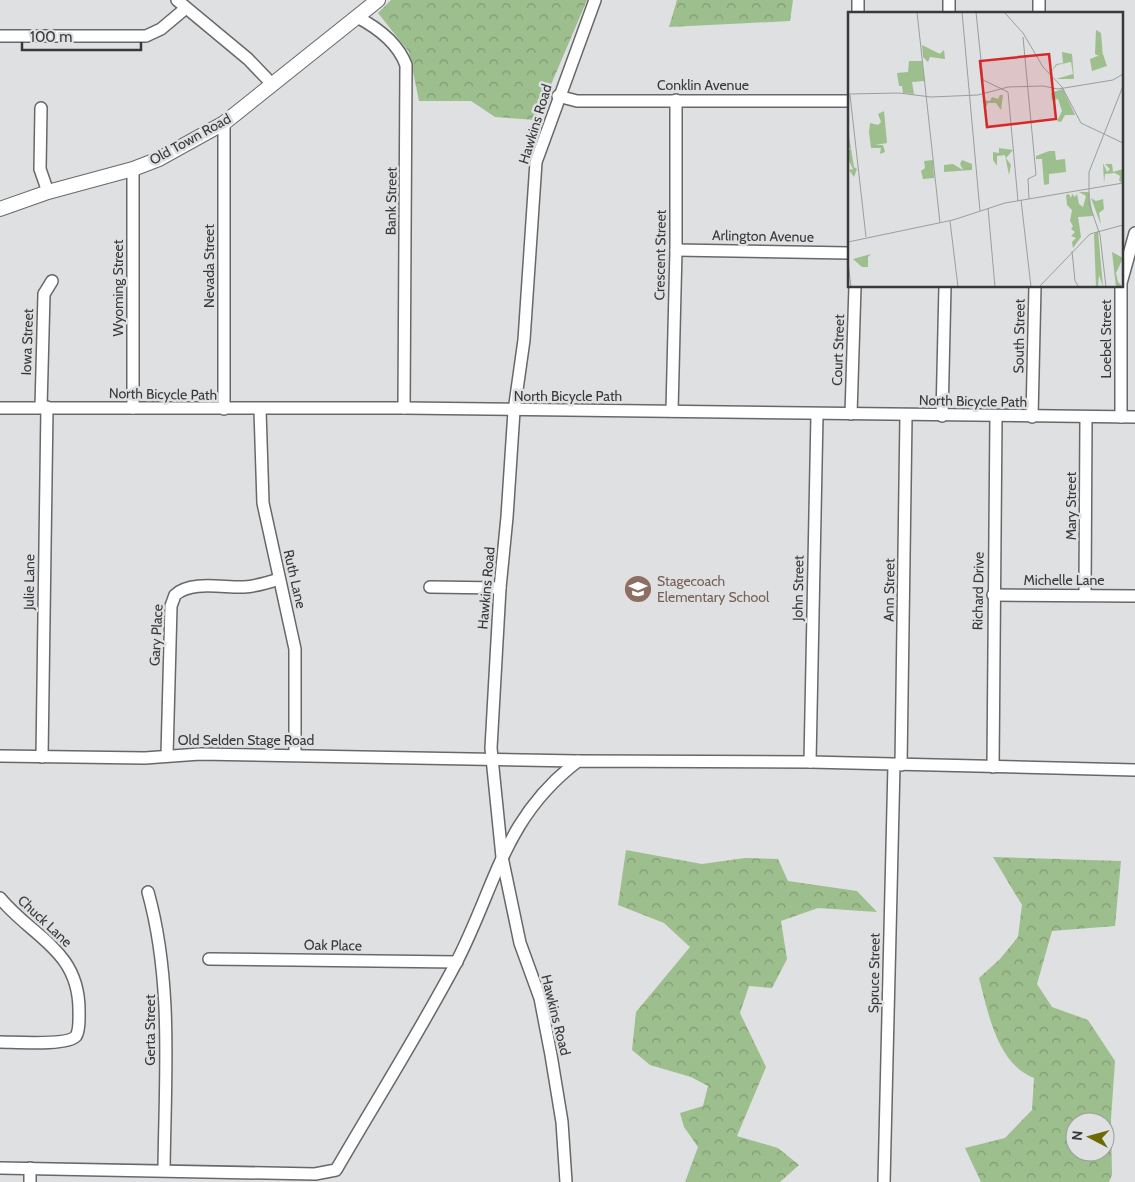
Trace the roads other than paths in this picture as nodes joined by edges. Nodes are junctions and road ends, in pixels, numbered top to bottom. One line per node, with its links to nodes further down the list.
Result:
1 (177, 0): 4 (street)
2 (378, 0): 5 (main road, Old Town Road)
3 (595, 0): 8 (street, Hawkins Road)
4 (186, 8): 6 (street); 7 (street)
5 (357, 17): 7 (main road, Old Town Road); 28 (street, Bank Street)
6 (0, 36)
7 (272, 84): 12 (main road, Old Town Road)
8 (558, 96): 9 (street, Conklin Avenue); 31 (street, Hawkins Road)
9 (676, 100): 10 (street, Conklin Avenue); 17 (street, Crescent Street)
10 (848, 101)
11 (41, 108): 14 (street)
12 (224, 123): 13 (main road, Old Town Road); 29 (street, Nevada Street)
13 (134, 169): 14 (main road, Old Town Road); 27 (street, Wyoming Street)
14 (48, 192): 15 (main road, Old Town Road)
15 (0, 210)
16 (1135, 233): 19 (street, Loebel Street)
17 (676, 250): 18 (street, Arlington Avenue); 32 (street, Crescent Street)
18 (848, 253)
19 (1122, 279)
20 (52, 281): 25 (street, Iowa Street)
21 (855, 288): 33 (street, Court Street)
22 (945, 288): 36 (street)
23 (1035, 288): 38 (street, South Street)
24 (1121, 288): 39 (street, Loebel Street)
25 (44, 407): 26 (street, North Bicycle Path); 27 (street, North Bicycle Path); 51 (street, Julie Lane)
26 (0, 408)
27 (133, 408): 29 (street, North Bicycle Path)
28 (404, 408): 30 (street, North Bicycle Path); 31 (street, North Bicycle Path)
29 (224, 409): 30 (street, North Bicycle Path)
30 (260, 410): 42 (street, Ruth Lane)
31 (514, 411): 32 (street, North Bicycle Path); 44 (street, Hawkins Road)
32 (672, 411): 34 (street, North Bicycle Path)
33 (851, 414): 34 (street, North Bicycle Path); 35 (street, North Bicycle Path)
34 (817, 415): 54 (street, John Street)
35 (906, 416): 36 (street, North Bicycle Path); 55 (street, Ann Street)
36 (942, 416): 37 (street, North Bicycle Path)
37 (996, 416): 38 (street, North Bicycle Path); 45 (street, Richard Drive)
38 (1032, 417): 40 (street, North Bicycle Path)
39 (1121, 417): 40 (street, North Bicycle Path); 41 (street, North Bicycle Path)
40 (1086, 418): 46 (street, Mary Street)
41 (1135, 418)
42 (279, 579): 48 (street, Ruth Lane); 50 (street, Gary Place)
43 (430, 587): 44 (street)
44 (500, 588): 52 (street, Hawkins Road)
45 (993, 595): 46 (street, Michelle Lane); 56 (street, Richard Drive)
46 (1085, 595): 47 (street, Michelle Lane)
47 (1135, 596)
48 (294, 755): 50 (street, Old Selden Stage Road); 52 (street, Old Selden Stage Road)
49 (0, 756): 51 (street, Old Selden Stage Road)
50 (167, 756): 51 (street, Old Selden Stage Road)
51 (42, 757)
52 (491, 759): 53 (street, Old Selden Stage Road); 58 (street, Hawkins Road)
53 (578, 761): 54 (street, Old Selden Stage Road); 58 (street)
54 (810, 762): 55 (street, Old Selden Stage Road)
55 (898, 765): 56 (street, Old Selden Stage Road); 71 (street, Spruce Street)
56 (993, 767): 57 (street, Old Selden Stage Road)
57 (1135, 770)
58 (502, 857): 62 (street); 70 (street, Hawkins Road)
59 (148, 892): 66 (street, Gerta Street)
60 (0, 898): 63 (street, Chuck Lane)
61 (209, 958): 62 (street, Oak Place)
62 (457, 962): 67 (street)
63 (0, 1042)
64 (0, 1168): 65 (street)
65 (30, 1168): 66 (street); 68 (street)
66 (164, 1170): 67 (street)
67 (336, 1170): 69 (street)
68 (30, 1182)
69 (335, 1182)
70 (566, 1182)
71 (884, 1182)

